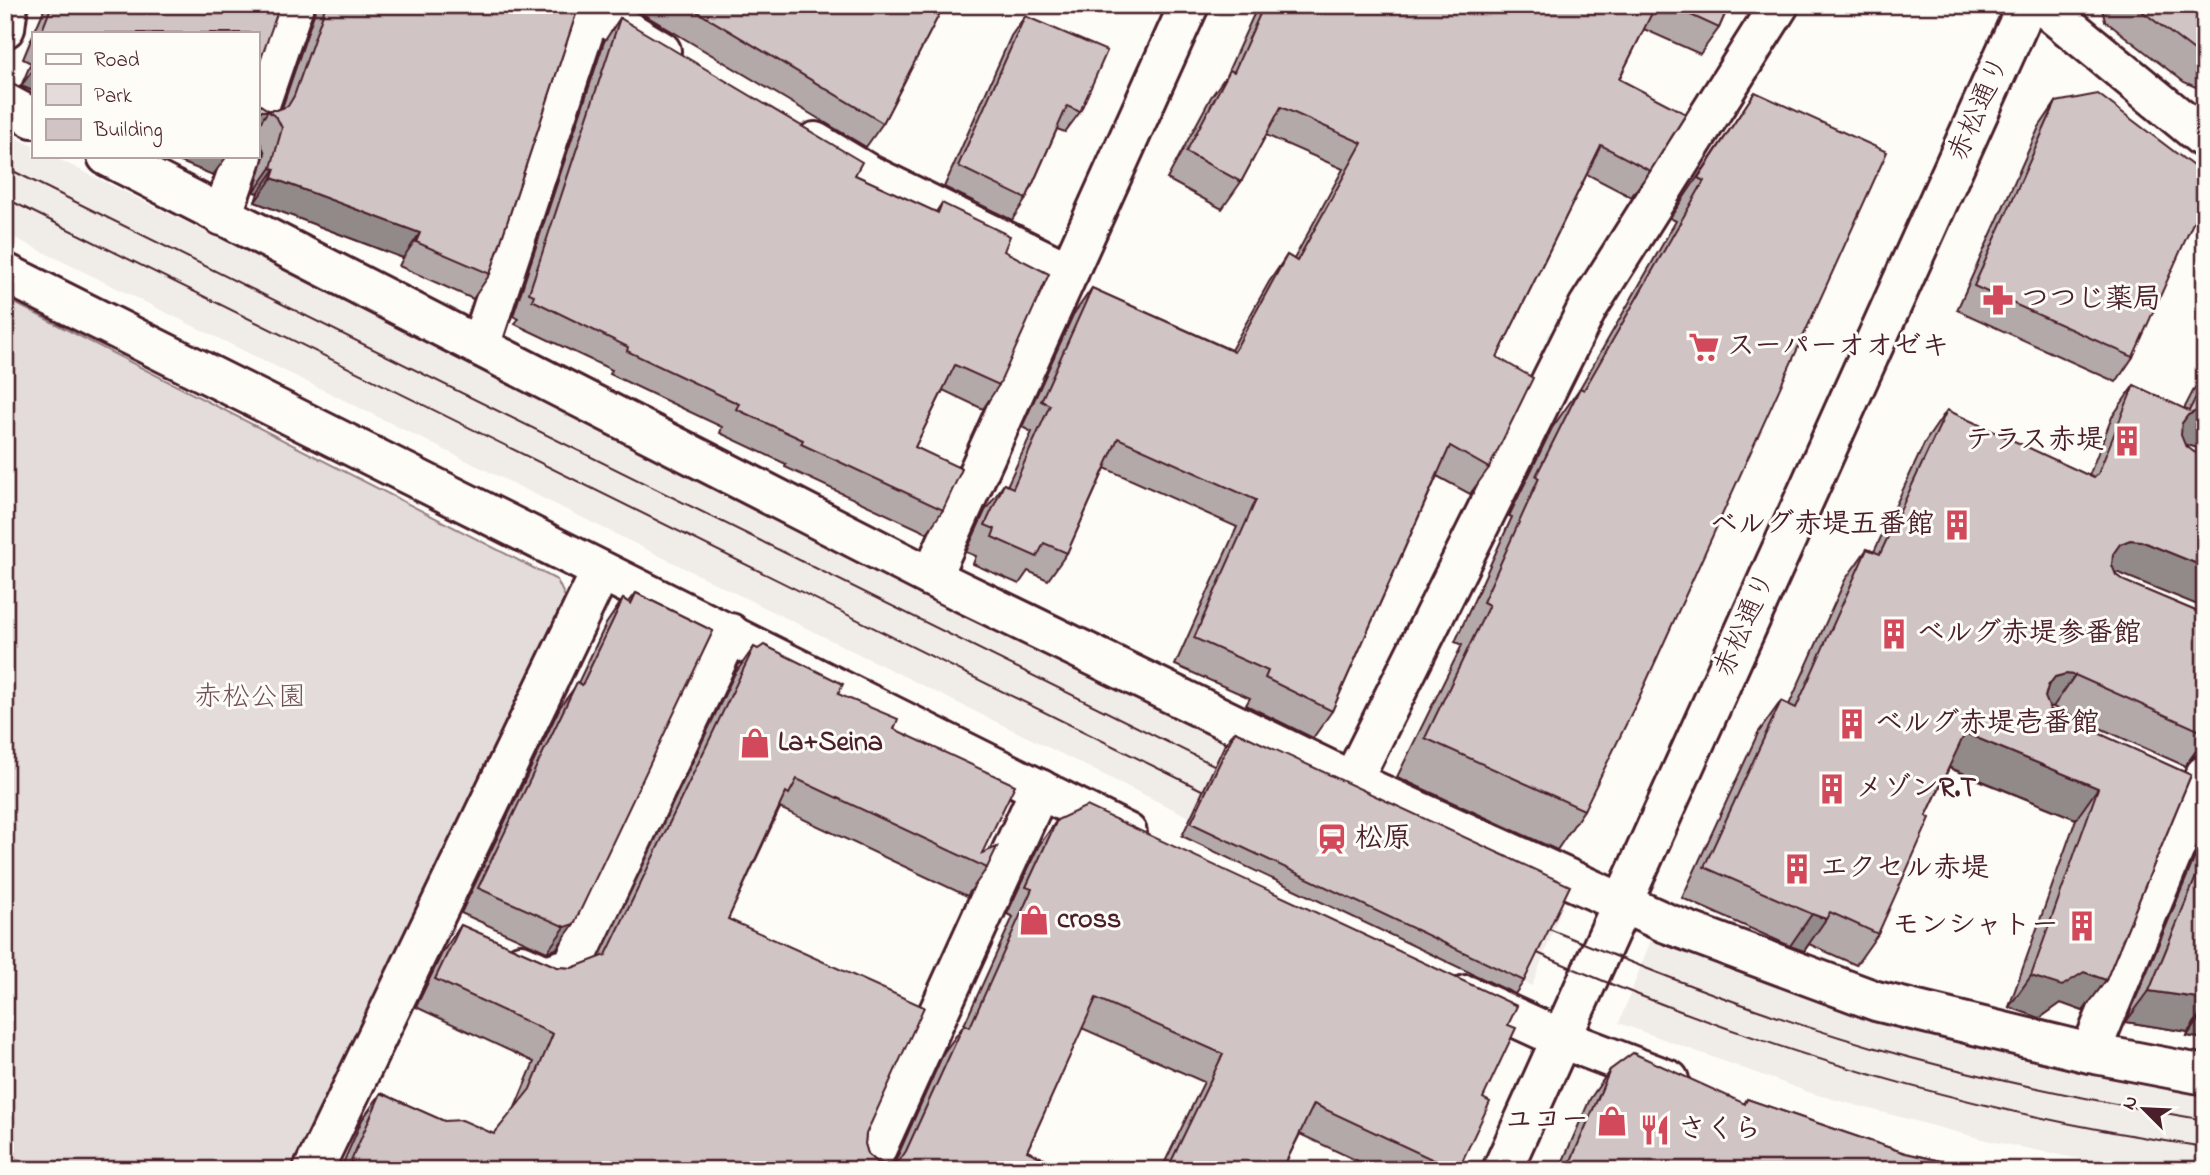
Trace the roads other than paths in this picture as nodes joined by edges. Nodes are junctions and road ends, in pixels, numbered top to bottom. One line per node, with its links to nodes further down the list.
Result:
1 (8, 5): 8 (street)
2 (294, 5): 11 (street)
3 (1189, 5): 18 (street)
4 (1779, 5): 25 (street)
5 (2027, 5): 29 (street, 赤松通り)
6 (2042, 5): 14 (street)
7 (590, 7): 9 (street); 20 (street)
8 (5, 28)
9 (696, 71)
10 (5, 103): 12 (street)
11 (259, 107)
12 (32, 117)
13 (789, 126): 18 (street)
14 (2205, 139)
15 (111, 158): 17 (street)
16 (242, 158): 17 (street)
17 (222, 216): 20 (street)
18 (1069, 272): 22 (street)
19 (5, 273): 21 (street)
20 (480, 346): 22 (street)
21 (601, 571): 23 (street); 30 (street)
22 (931, 577): 25 (street)
23 (730, 633): 27 (street); 30 (street)
24 (2159, 778): 26 (street)
25 (1352, 781): 29 (street)
26 (2201, 785): 33 (street)
27 (1040, 789): 28 (street); 37 (street)
28 (1163, 851)
29 (1621, 901): 32 (street, 赤松通り); 33 (street)
30 (458, 936): 36 (street)
31 (1440, 983): 32 (street)
32 (1562, 1039): 35 (street); 38 (street, 赤松通り)
33 (2090, 1053): 34 (street)
34 (2205, 1075)
35 (1705, 1092)
36 (313, 1170)
37 (867, 1170)
38 (1502, 1170)

